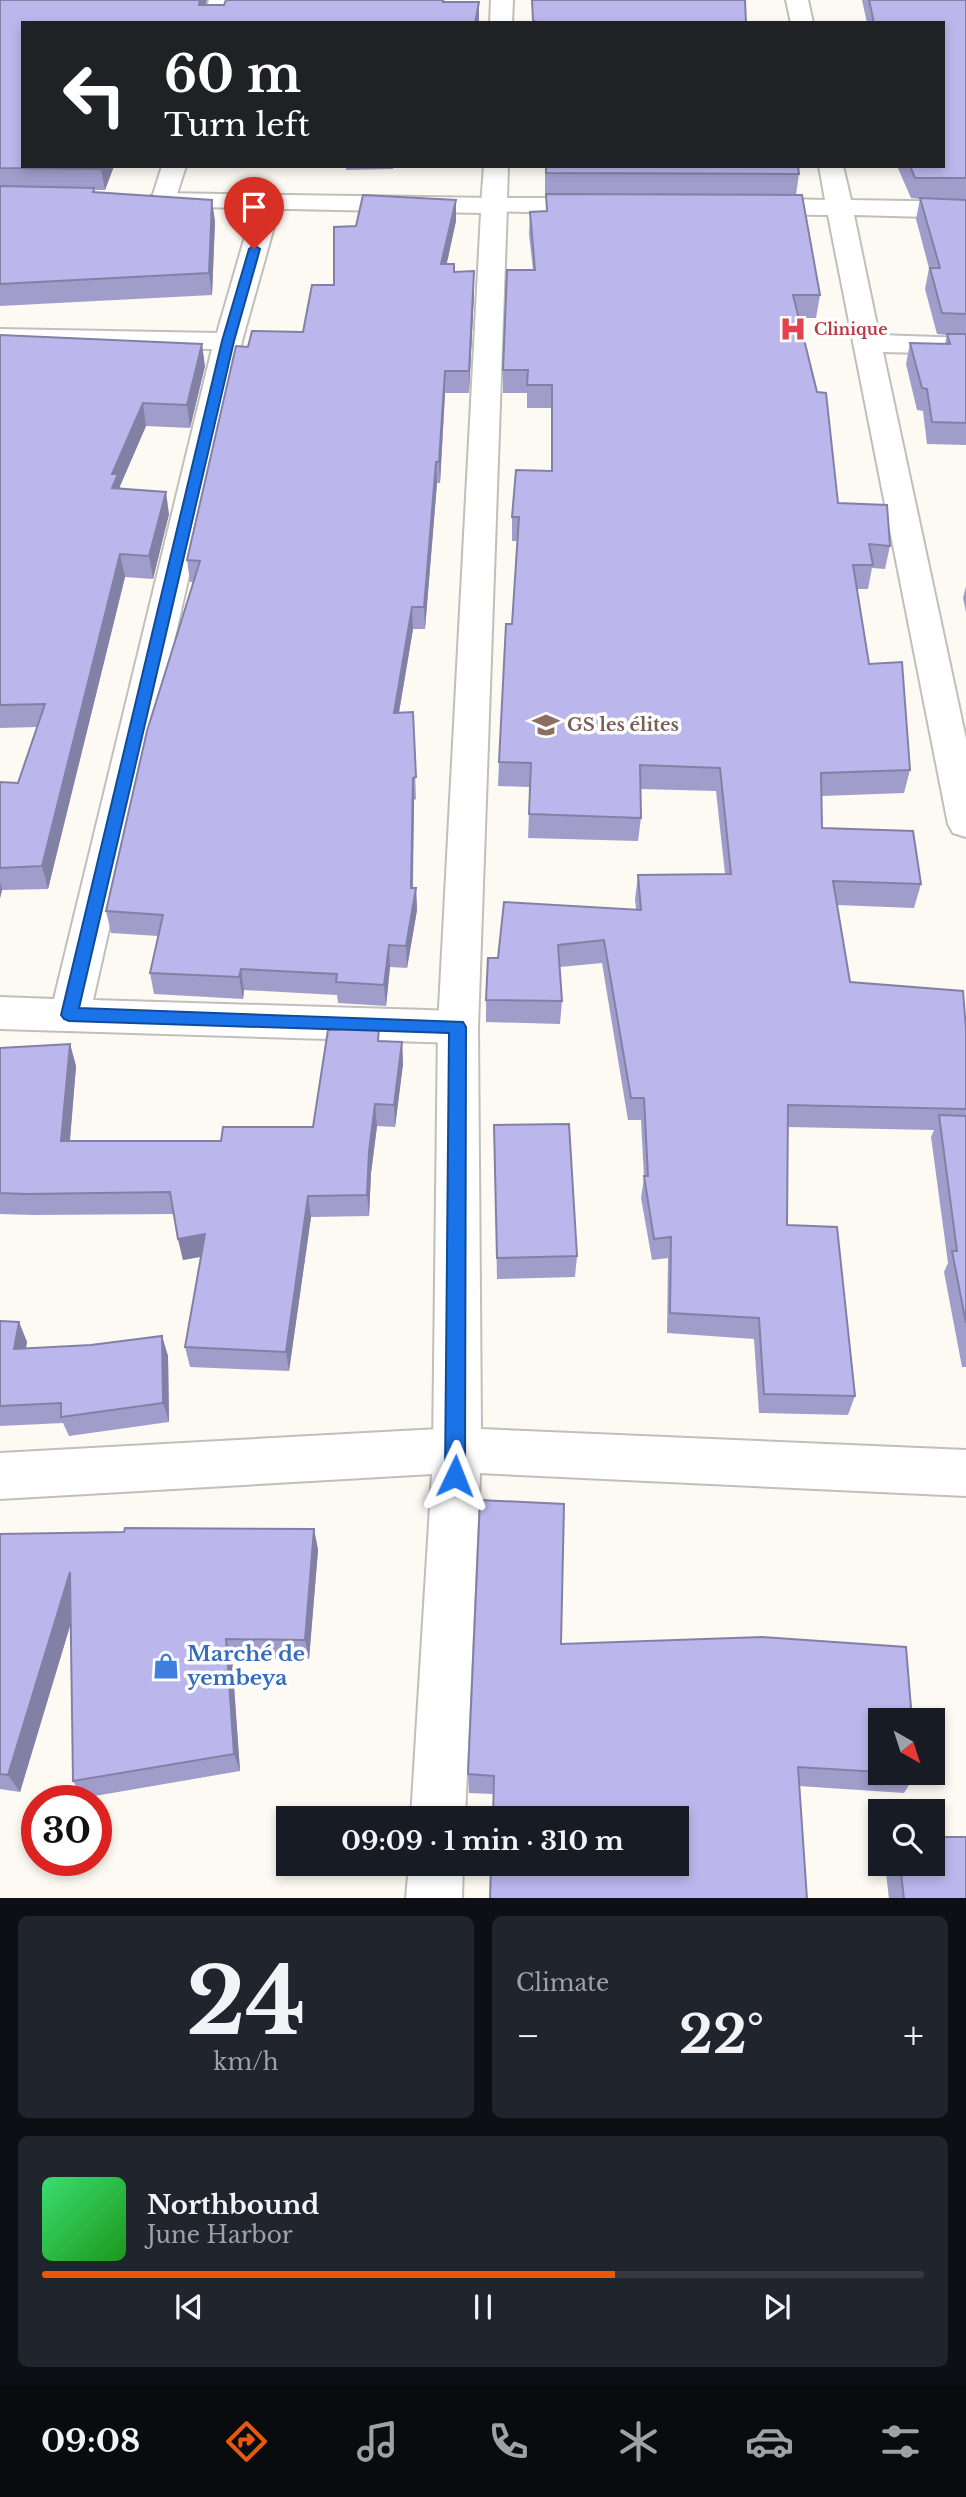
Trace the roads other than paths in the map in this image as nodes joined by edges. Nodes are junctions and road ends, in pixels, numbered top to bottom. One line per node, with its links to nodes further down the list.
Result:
1 (220, 0): 4 (street)
2 (502, 0): 5 (street)
3 (797, 0): 6 (street)
4 (215, 21)
5 (501, 21)
6 (802, 21)
7 (173, 168): 11 (street)
8 (496, 168): 13 (street)
9 (831, 168): 16 (street)
10 (123, 200): 11 (street)
11 (164, 201): 12 (street)
12 (268, 202): 13 (street); 19 (street)
13 (494, 206): 14 (street); 25 (street)
14 (619, 206)
15 (729, 206): 16 (street)
16 (840, 207): 17 (street); 20 (street)
17 (966, 210)
18 (0, 337): 19 (street)
19 (228, 341): 24 (street)
20 (867, 343): 21 (street); 22 (street)
21 (966, 346)
22 (966, 824)
23 (0, 1013): 24 (street)
24 (69, 1015): 25 (street)
25 (458, 1027): 26 (street)
26 (457, 1450): 27 (street); 28 (street); 29 (street)
27 (966, 1472)
28 (0, 1476)
29 (439, 1806)
30 (435, 1876): 31 (street)
31 (434, 1898)

